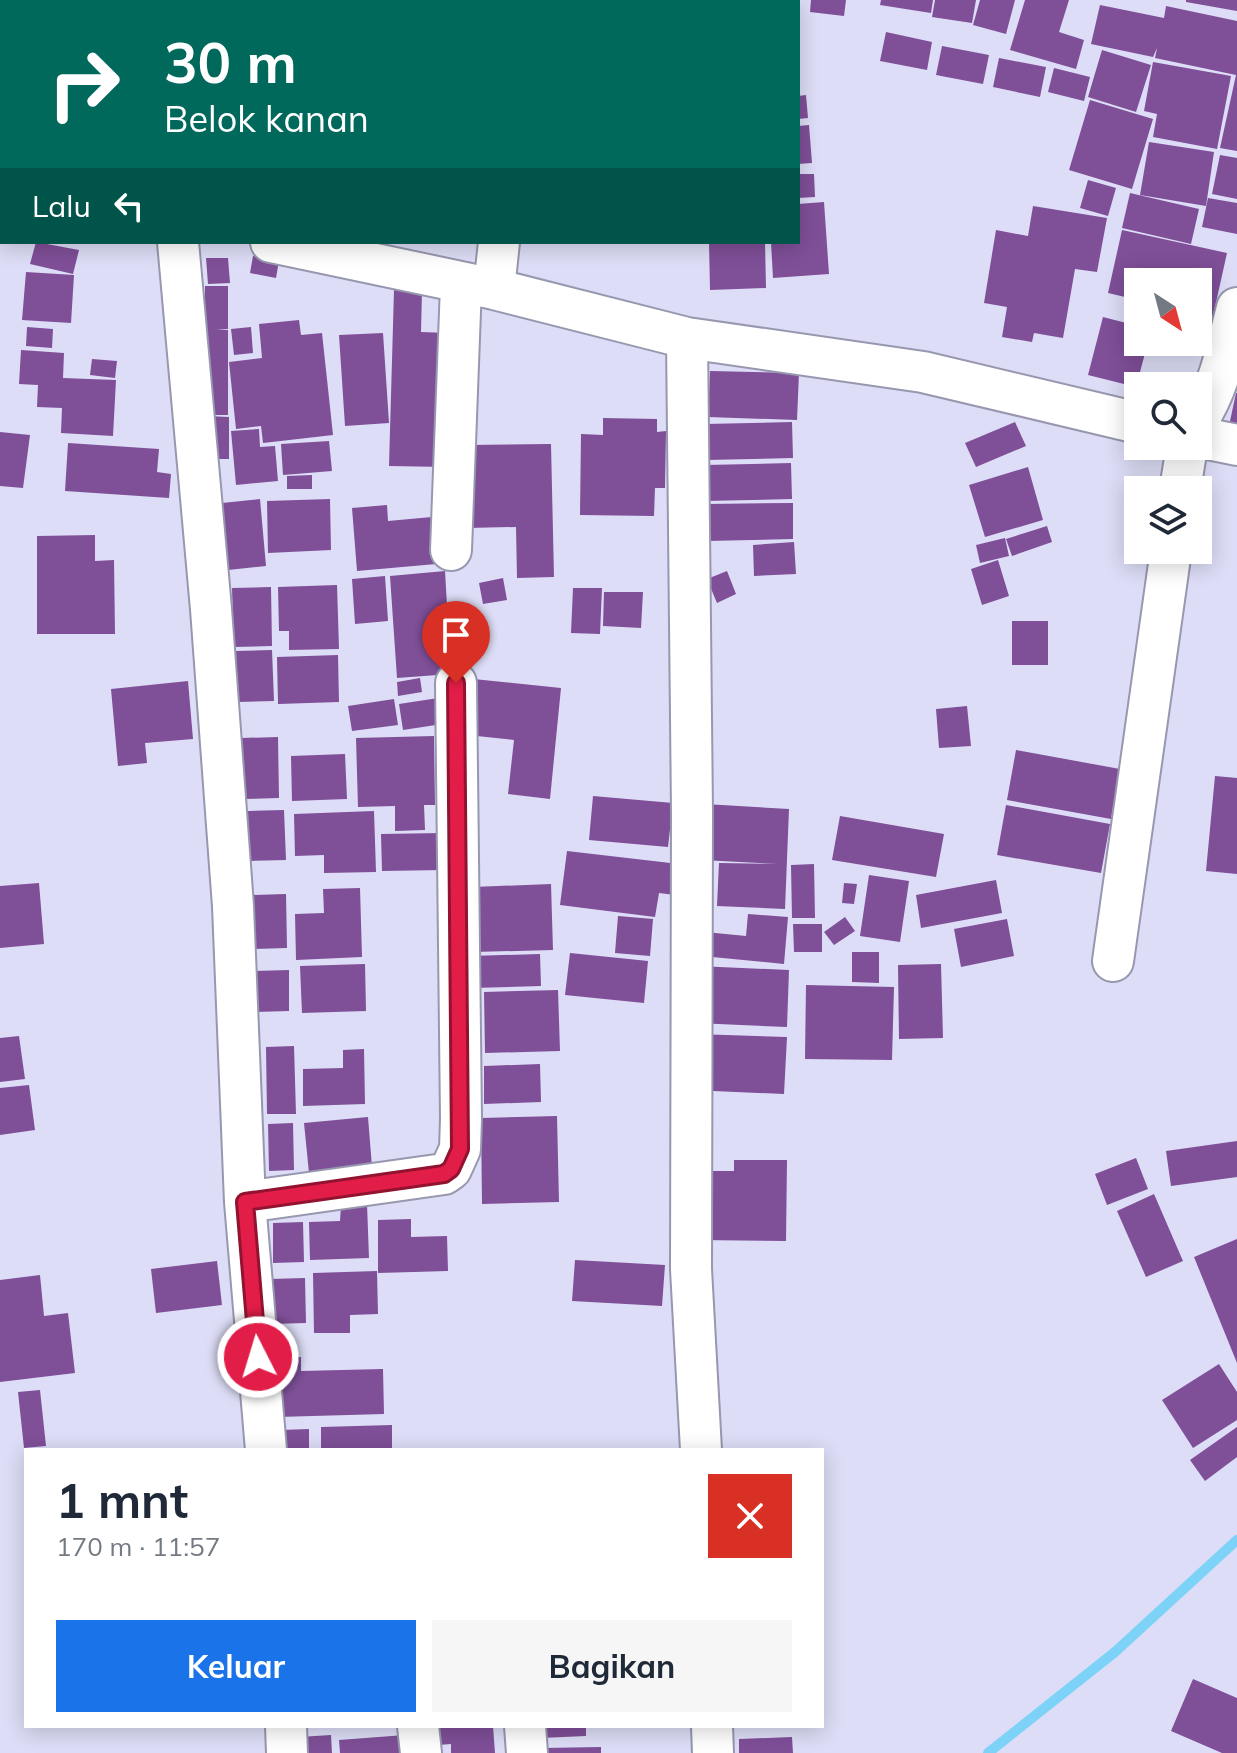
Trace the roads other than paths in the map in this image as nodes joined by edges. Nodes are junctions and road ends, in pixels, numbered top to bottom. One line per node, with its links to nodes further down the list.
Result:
1 (178, 244): 15 (street)
2 (280, 244): 4 (street)
3 (498, 244): 4 (street)
4 (478, 287): 6 (street); 11 (street)
5 (1237, 308): 7 (street)
6 (687, 338): 8 (street); 17 (street)
7 (1212, 398)
8 (1124, 420)
9 (1212, 440): 10 (street)
10 (1237, 445)
11 (451, 550)
12 (1169, 564): 14 (street)
13 (456, 683): 15 (street)
14 (1113, 961)
15 (245, 1202): 16 (street)
16 (266, 1448)
17 (701, 1448)
18 (286, 1728): 22 (street)
19 (418, 1728): 23 (street)
20 (525, 1728): 24 (street)
21 (712, 1728): 25 (street)
22 (287, 1753)
23 (421, 1753)
24 (527, 1753)
25 (713, 1753)

